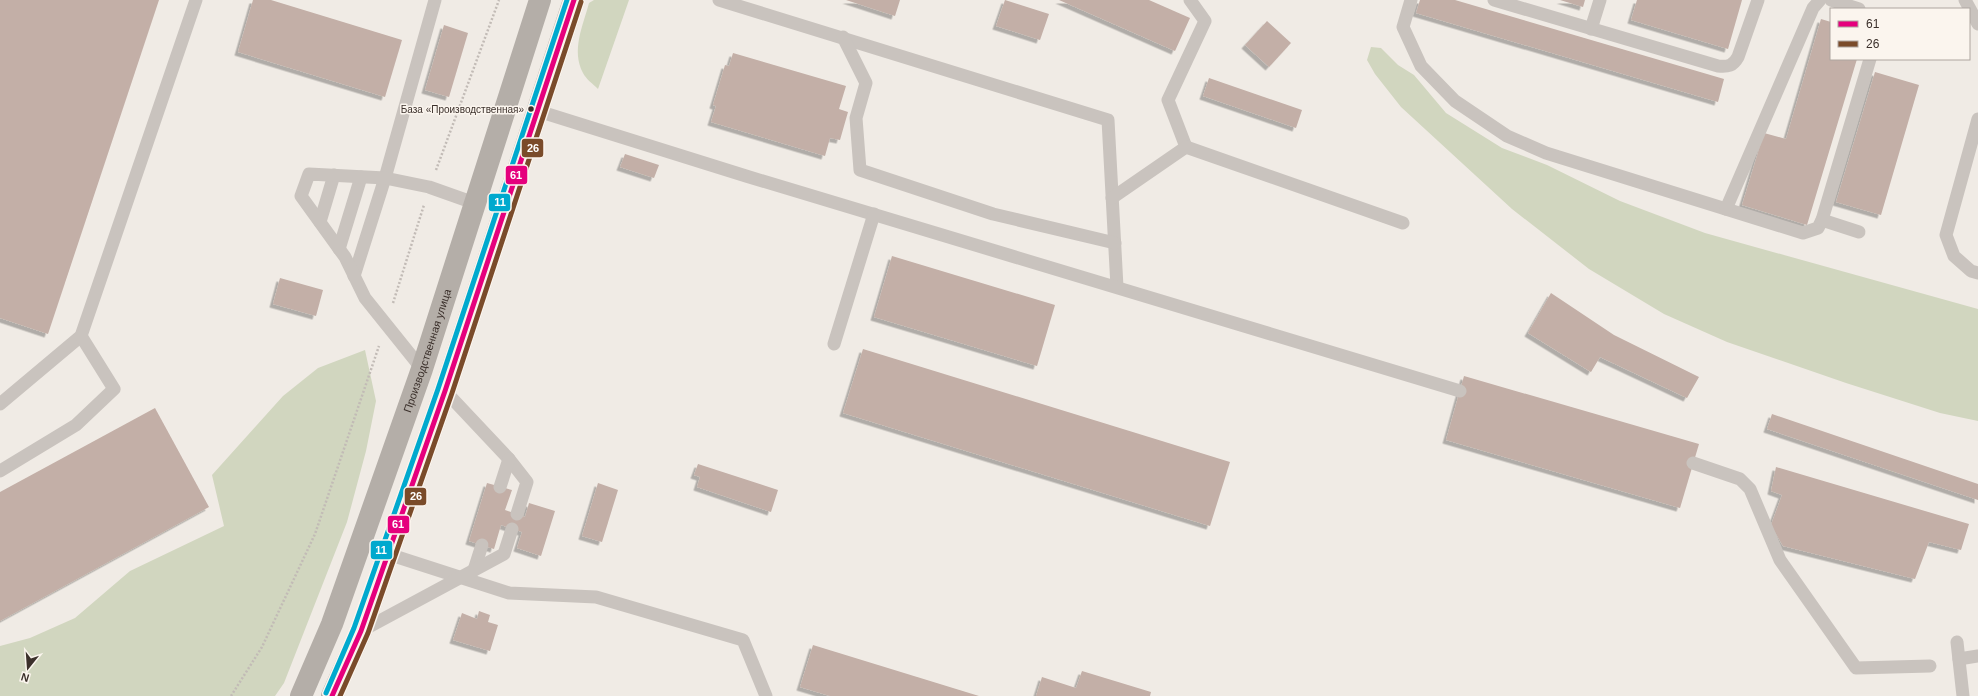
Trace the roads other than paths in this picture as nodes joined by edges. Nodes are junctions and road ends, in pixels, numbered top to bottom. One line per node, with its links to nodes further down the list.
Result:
1 (196, 0): 40 (lane)
2 (435, 0): 26 (lane)
3 (540, 0): 22 (highway, Производственная улица)
4 (574, 0): 19 (highway)
5 (720, 0): 17 (lane)
6 (1190, 0): 21 (lane)
7 (1411, 0): 29 (lane)
8 (1494, 0): 16 (lane)
9 (1600, 0): 16 (lane)
10 (1758, 0): 16 (lane)
11 (1820, 0): 29 (lane)
12 (1831, 0): 13 (lane)
13 (1856, 8)
14 (1970, 9): 15 (lane)
15 (1978, 24)
16 (1591, 29)
17 (844, 37): 27 (lane); 35 (lane)
18 (1870, 60): 31 (lane)
19 (538, 111): 23 (highway); 30 (lane)
20 (1978, 119): 37 (lane)
21 (1186, 147): 27 (lane); 33 (lane)
22 (492, 152): 23 (highway); 28 (highway, Производственная улица)
23 (522, 161): 43 (highway)
24 (334, 175): 25 (lane); 32 (lane); 32 (lane)
25 (361, 177): 26 (lane); 36 (lane)
26 (385, 178): 28 (lane); 38 (lane)
27 (1112, 198): 35 (lane)
28 (477, 204): 42 (highway, Производственная улица)
29 (1726, 209): 31 (lane)
30 (874, 214): 39 (lane); 41 (lane)
31 (1822, 220): 34 (lane)
32 (320, 222): 36 (lane)
33 (1403, 223)
34 (1859, 232)
35 (1115, 243): 39 (lane)
36 (339, 249): 38 (lane)
37 (1978, 273)
38 (354, 276): 42 (lane)
39 (1117, 287): 44 (lane)
40 (81, 336): 45 (lane); 48 (lane)
41 (834, 344)
42 (422, 369): 61 (highway, Производственная улица)
43 (445, 391): 46 (lane); 53 (highway)
44 (1460, 391)
45 (0, 404)
46 (509, 459): 49 (lane); 50 (lane)
47 (1693, 463): 60 (lane)
48 (0, 471)
49 (500, 487)
50 (517, 514)
51 (512, 529): 54 (lane)
52 (482, 545): 54 (lane)
53 (388, 554): 55 (lane); 56 (highway)
54 (474, 570): 55 (lane)
55 (461, 577): 56 (lane); 63 (lane)
56 (361, 631): 62 (highway)
57 (1957, 642): 59 (lane)
58 (1978, 656): 59 (lane)
59 (1959, 659): 64 (lane)
60 (1930, 666)
61 (301, 696)
62 (332, 696)
63 (766, 696)
64 (1963, 696)

